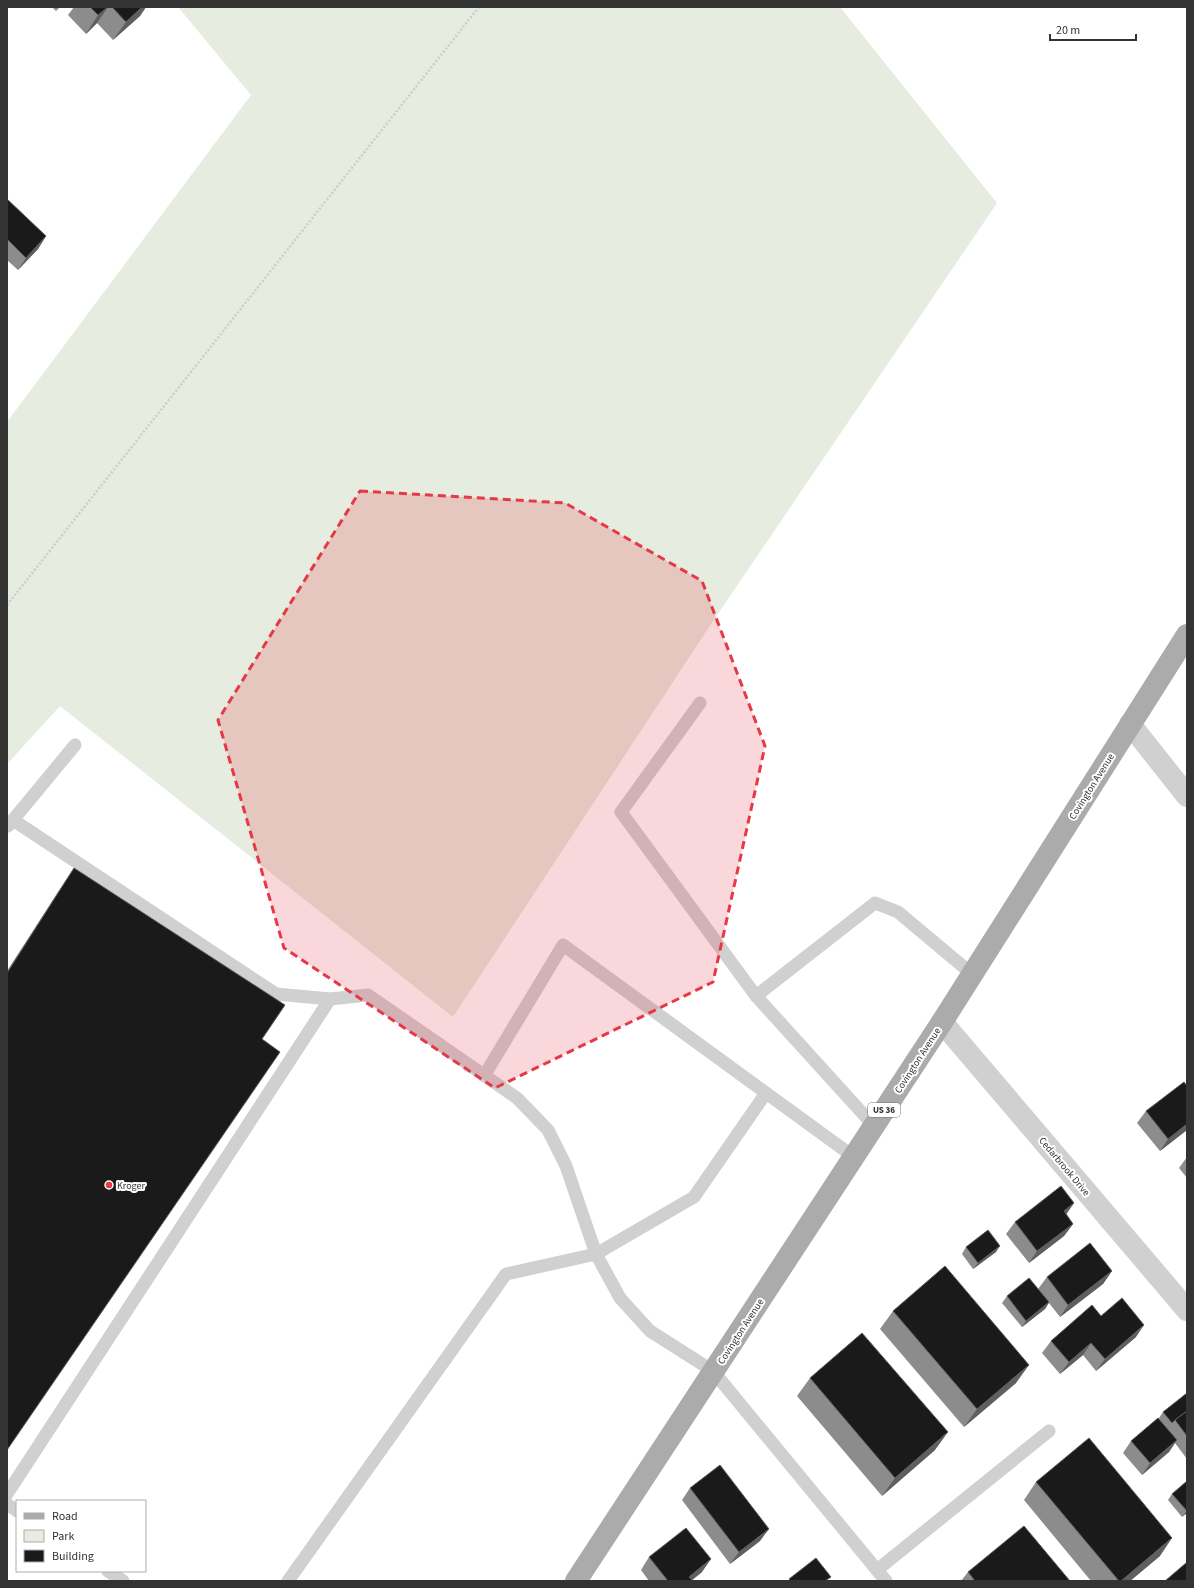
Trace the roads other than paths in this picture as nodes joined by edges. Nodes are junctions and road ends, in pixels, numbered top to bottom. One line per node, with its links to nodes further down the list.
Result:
1 (1187, 635): 3 (main road, Covington Avenue / US 36)
2 (700, 703): 8 (lane)
3 (1130, 724): 5 (street); 7 (main road, Covington Avenue / US 36)
4 (75, 745): 6 (lane)
5 (1187, 796)
6 (10, 824): 9 (lane)
7 (972, 974): 8 (lane); 10 (main road, Covington Avenue / US 36)
8 (756, 996): 13 (lane)
9 (330, 998): 11 (lane); 19 (lane)
10 (942, 1022): 13 (main road, Covington Avenue / US 36); 16 (street, Cedarbrook Drive)
11 (484, 1076): 12 (lane); 15 (lane)
12 (766, 1093): 14 (lane); 15 (lane)
13 (874, 1126): 14 (main road, Covington Avenue / US 36)
14 (854, 1157): 17 (main road, Covington Avenue / US 36)
15 (596, 1254): 17 (lane); 25 (lane)
16 (1187, 1310)
17 (713, 1371): 22 (lane); 26 (main road, Covington Avenue / US 36)
18 (1049, 1431): 22 (lane)
19 (7, 1494)
20 (7, 1504): 21 (lane)
21 (16, 1509)
22 (878, 1570): 27 (lane)
23 (110, 1572): 24 (lane)
24 (123, 1581)
25 (288, 1581)
26 (576, 1581)
27 (886, 1581)

